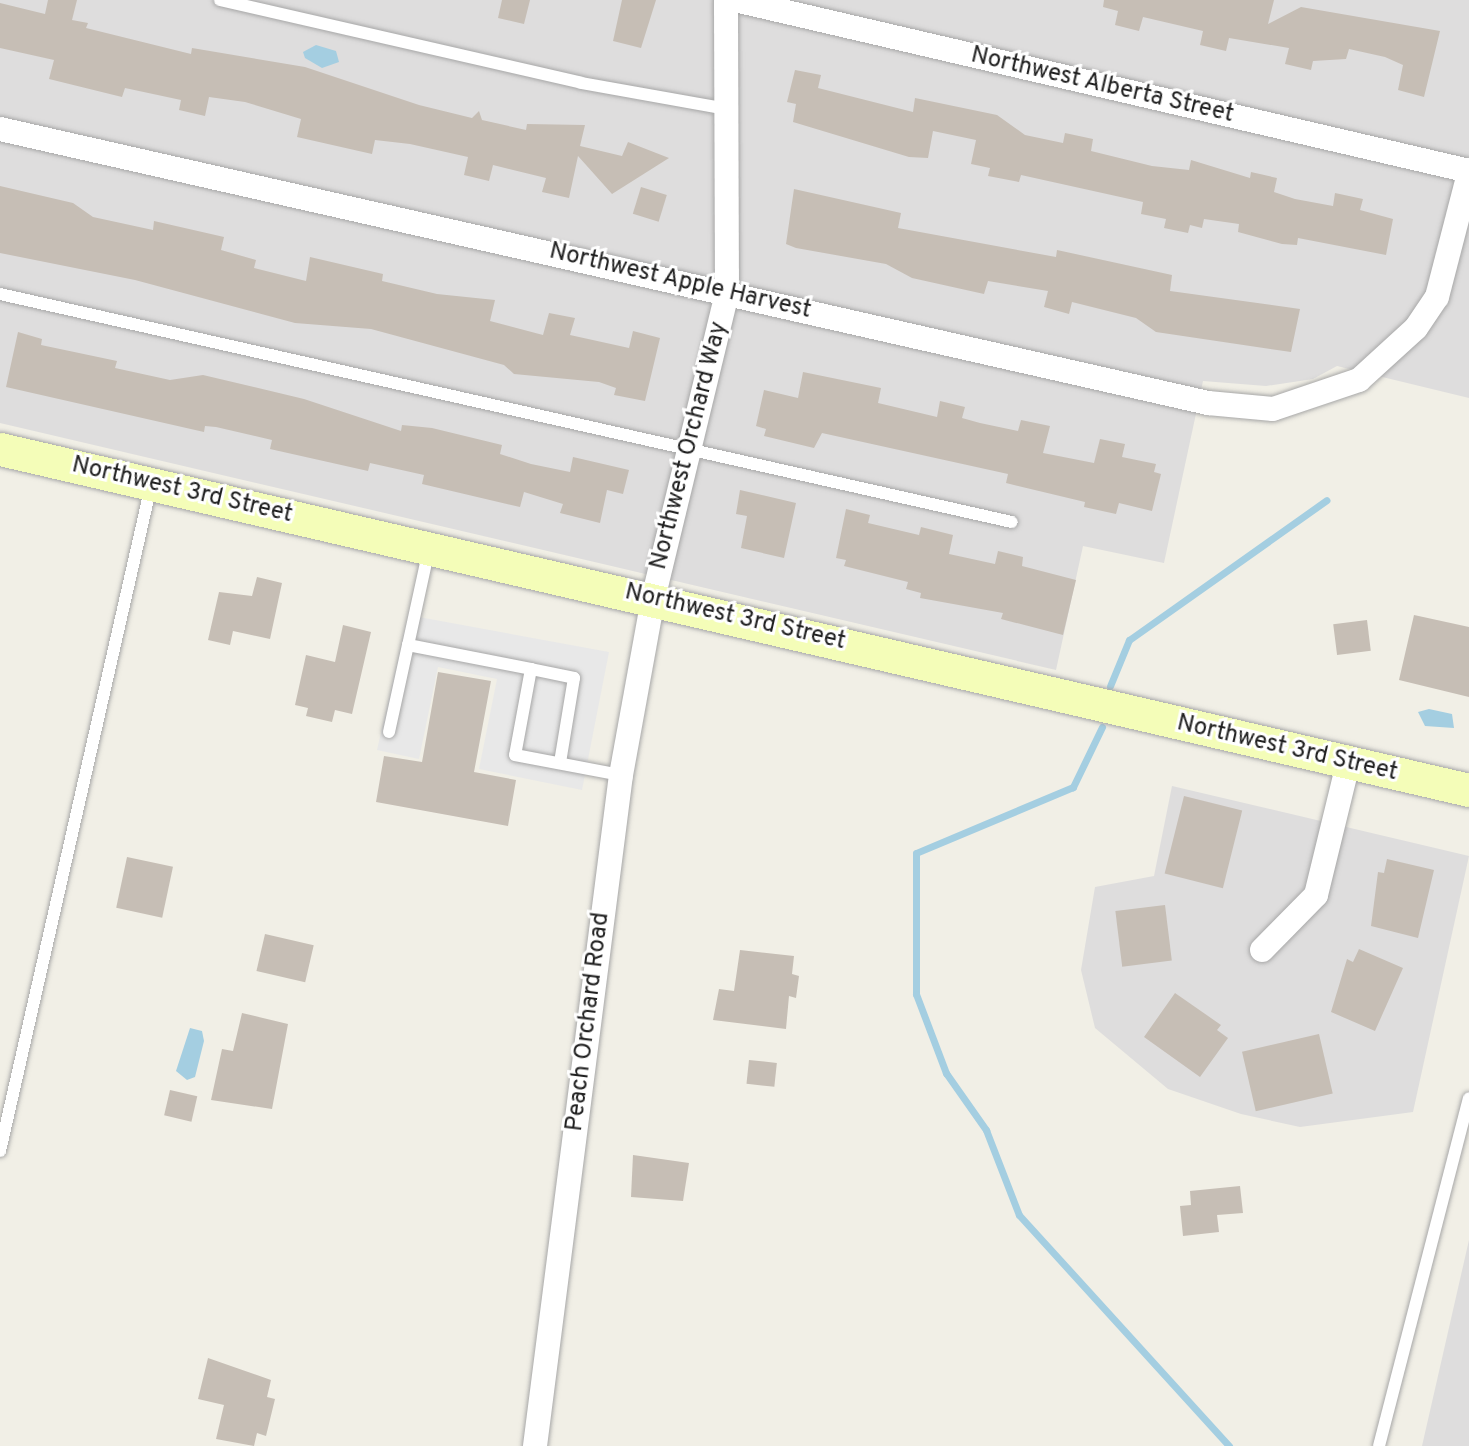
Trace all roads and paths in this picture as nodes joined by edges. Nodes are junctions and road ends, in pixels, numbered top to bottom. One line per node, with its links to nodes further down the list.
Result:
1 (220, 0): 4 (lane)
2 (726, 0): 4 (street, Northwest Orchard Way)
3 (735, 0): 6 (street, Northwest Alberta Street)
4 (727, 109): 7 (street, Northwest Orchard Way)
5 (0, 129): 7 (street, Northwest Apple Harvest)
6 (1469, 172): 7 (street, Northwest Apple Harvest)
7 (727, 292): 9 (street, Northwest Orchard Way)
8 (0, 294): 9 (lane)
9 (694, 446): 12 (lane); 14 (street, Northwest Orchard Way)
10 (0, 449): 11 (street, Northwest 3rd Street)
11 (151, 484): 13 (street, Northwest 3rd Street); 24 (lane)
12 (1012, 522)
13 (429, 547): 14 (street, Northwest 3rd Street); 15 (lane)
14 (653, 599): 19 (street, Northwest 3rd Street); 20 (street, Peach Orchard Road)
15 (408, 645): 16 (lane); 17 (lane)
16 (531, 669): 18 (lane); 18 (lane)
17 (389, 733)
18 (560, 763): 20 (lane)
19 (1348, 764): 21 (street, Northwest 3rd Street); 22 (street)
20 (621, 775): 25 (street, Peach Orchard Road)
21 (1469, 790)
22 (1262, 950)
23 (1469, 1098): 26 (lane)
24 (0, 1151)
25 (536, 1446)
26 (1378, 1446)

